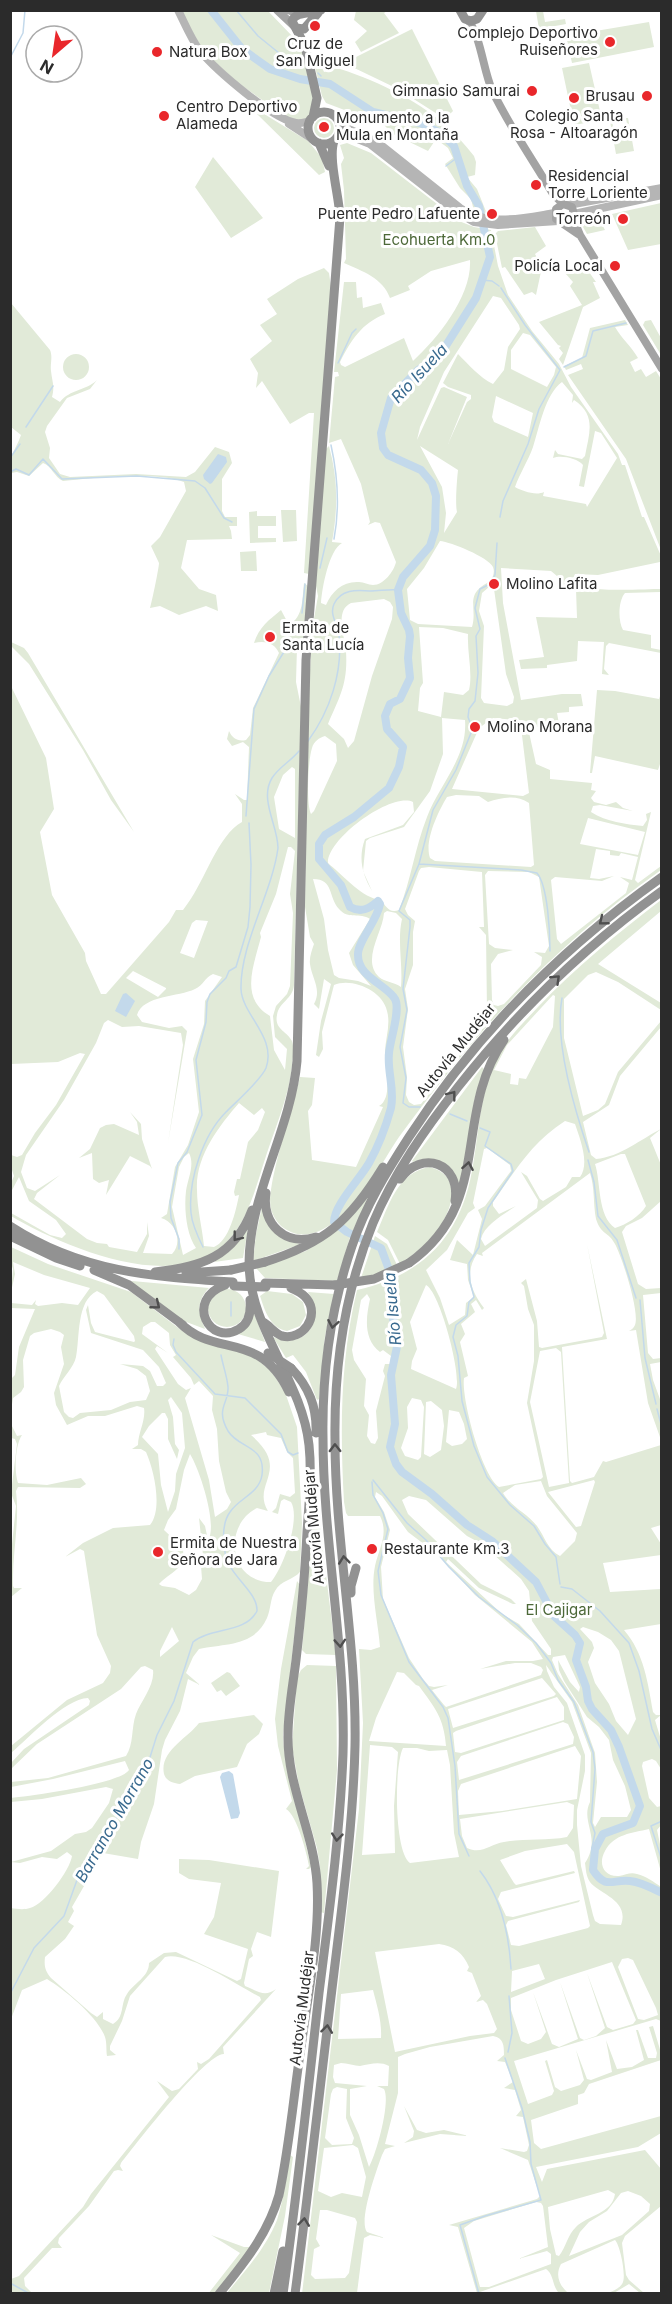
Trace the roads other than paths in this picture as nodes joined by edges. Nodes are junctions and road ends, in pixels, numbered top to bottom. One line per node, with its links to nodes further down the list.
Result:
1 (178, 10): 9 (main road)
2 (277, 10): 6 (main road)
3 (288, 10): 5 (main road)
4 (471, 14): 15 (main road)
5 (305, 19): 6 (highway); 6 (highway); 7 (highway)
6 (295, 27): 7 (highway)
7 (305, 46): 8 (highway)
8 (316, 95): 10 (highway); 11 (highway)
9 (276, 114): 11 (main road); 13 (main road)
10 (335, 118): 11 (highway); 12 (highway); 18 (main road)
11 (311, 119): 13 (highway)
12 (335, 140): 13 (highway); 18 (main road); 20 (highway)
13 (315, 141): 20 (highway)
14 (662, 188): 17 (main road)
15 (553, 194): 17 (main road); 19 (main road)
16 (662, 195): 19 (main road)
17 (566, 205): 19 (main road); 19 (main road)
18 (455, 207): 19 (main road)
19 (563, 217): 21 (main road)
20 (337, 240): 26 (highway)
21 (662, 369)
22 (662, 877): 25 (highway, Autovía Mudéjar, one-way to 25)
23 (662, 891): 24 (highway, Autovía Mudéjar, one-way to 23)
24 (540, 994): 28 (highway, Autovía Mudéjar, one-way to 24); 32 (highway, one-way to 24)
25 (448, 1082): 30 (highway); 43 (highway, Autovía Mudéjar, one-way to 43)
26 (269, 1168): 27 (highway); 30 (highway)
27 (264, 1186): 34 (highway, one-way to 34); 35 (highway)
28 (375, 1219): 32 (highway); 42 (highway, Autovía Mudéjar, one-way to 28)
29 (10, 1224): 33 (highway); 34 (highway)
30 (326, 1235): 34 (highway, bridge)
31 (10, 1236): 33 (highway)
32 (437, 1238): 38 (highway, bridge)
33 (93, 1267): 36 (highway); 41 (highway, one-way to 41)
34 (152, 1272)
35 (250, 1274): 36 (highway); 40 (highway)
36 (231, 1284): 37 (highway, bridge)
37 (265, 1285): 38 (highway); 39 (highway)
38 (335, 1286): 39 (highway)
39 (291, 1288): 40 (highway)
40 (261, 1321): 44 (highway)
41 (179, 1322): 43 (highway, bridge); 44 (highway)
42 (338, 1500): 45 (highway); 47 (highway, Autovía Mudéjar, one-way to 42)
43 (327, 1511): 48 (highway, Autovía Mudéjar, one-way to 48)
44 (308, 1513): 49 (highway)
45 (345, 1518)
46 (356, 1568): 47 (highway)
47 (351, 1640): 52 (highway, Autovía Mudéjar, one-way to 47)
48 (295, 2202): 50 (highway); 51 (highway, Autovía Mudéjar)
49 (219, 2294)
50 (274, 2294)
51 (283, 2294)
52 (297, 2294)

